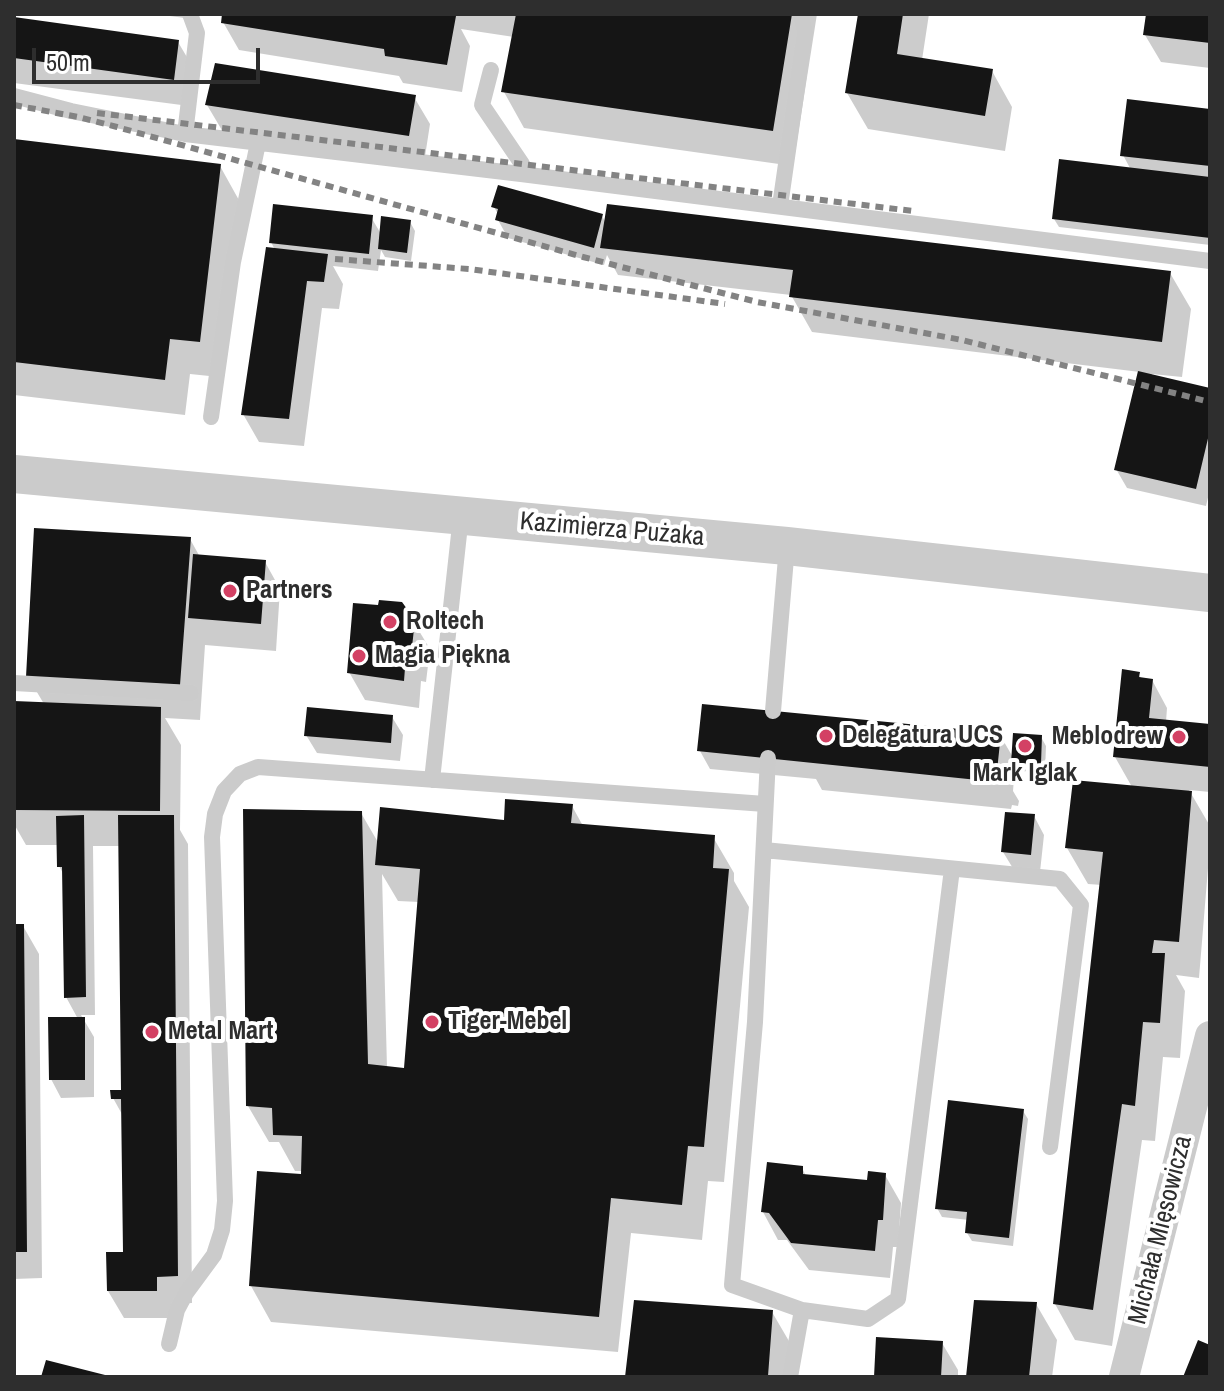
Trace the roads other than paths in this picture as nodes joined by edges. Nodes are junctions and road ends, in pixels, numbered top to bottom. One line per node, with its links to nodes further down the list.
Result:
1 (190, 14): 5 (lane)
2 (801, 16): 8 (lane)
3 (491, 70): 7 (lane)
4 (14, 96): 5 (lane)
5 (185, 134): 6 (lane)
6 (258, 143): 7 (lane); 10 (lane)
7 (521, 174): 8 (lane)
8 (780, 206): 9 (lane)
9 (1210, 261)
10 (211, 417)
11 (14, 474): 12 (street, Kazimierza Pużaka)
12 (461, 516): 13 (street, Kazimierza Pużaka); 19 (lane)
13 (787, 546): 14 (street, Kazimierza Pużaka); 17 (lane)
14 (1210, 593)
15 (14, 683): 16 (lane)
16 (191, 693)
17 (773, 711)
18 (768, 758): 20 (lane)
19 (432, 780): 20 (lane); 26 (lane)
20 (765, 804): 21 (lane)
21 (764, 850): 22 (lane); 25 (lane)
22 (952, 869): 24 (lane); 25 (lane)
23 (1210, 1036): 28 (street, Michała Mięsowicza)
24 (1050, 1147)
25 (802, 1310): 27 (lane)
26 (169, 1344)
27 (790, 1377)
28 (1124, 1377)

